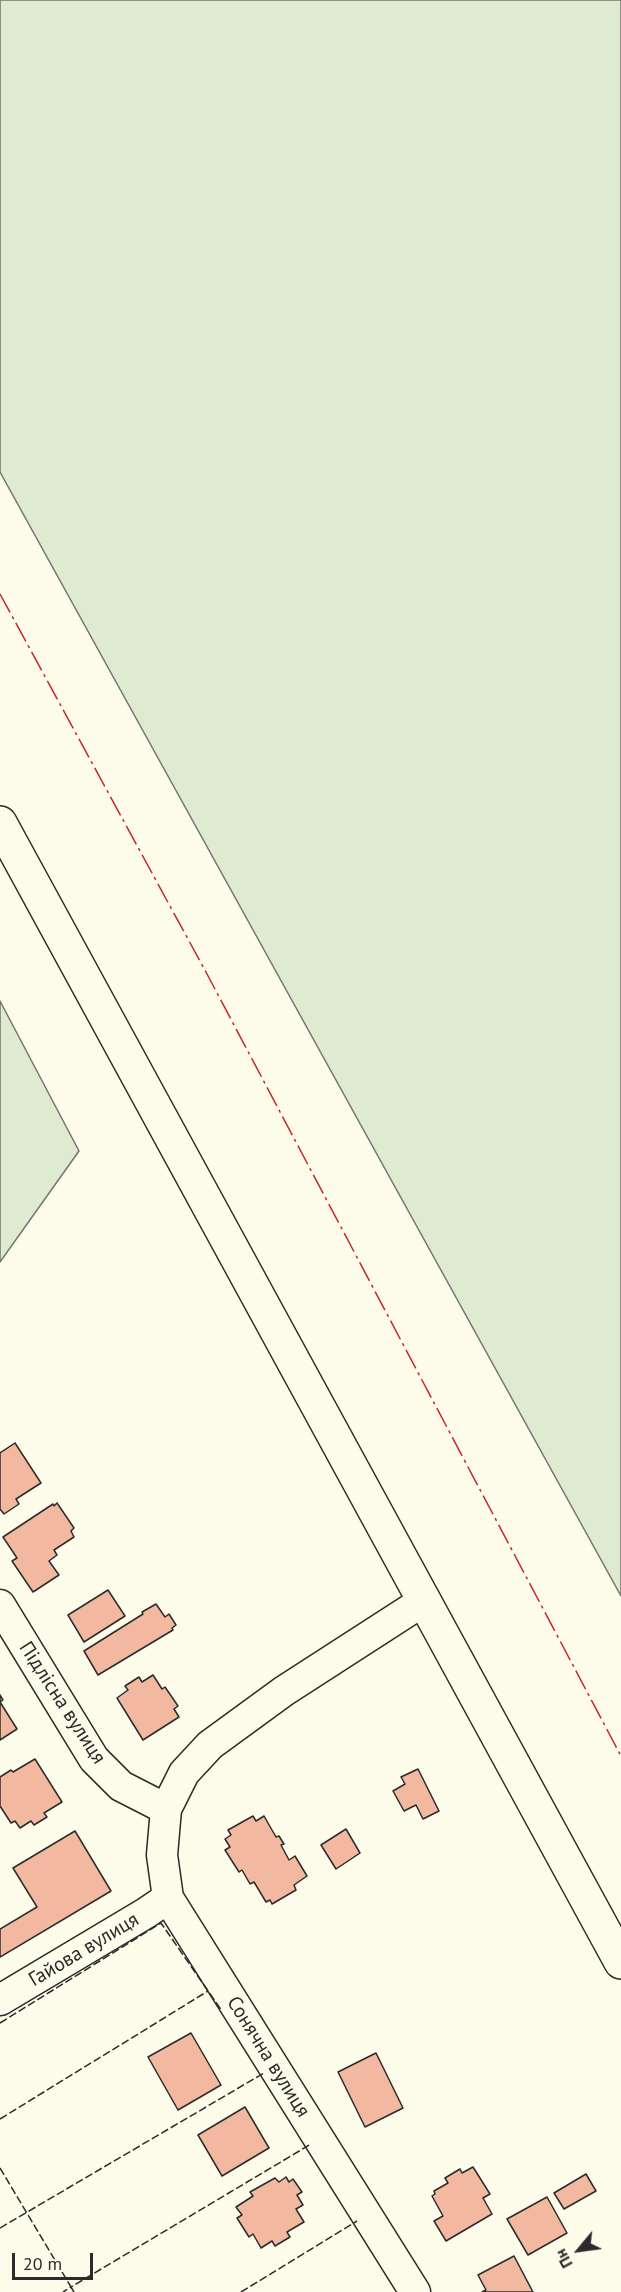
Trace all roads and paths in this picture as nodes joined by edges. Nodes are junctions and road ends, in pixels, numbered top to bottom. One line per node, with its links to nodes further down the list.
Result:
1 (0, 824): 2 (main road)
2 (426, 1600): 4 (street); 6 (main road)
3 (0, 1605): 4 (street, Підлісна вулиця)
4 (166, 1809): 5 (street, Сонячна вулиця)
5 (168, 1898): 7 (street, Гайова вулиця); 8 (street, Сонячна вулиця)
6 (621, 1962)
7 (0, 2000)
8 (415, 2292)

